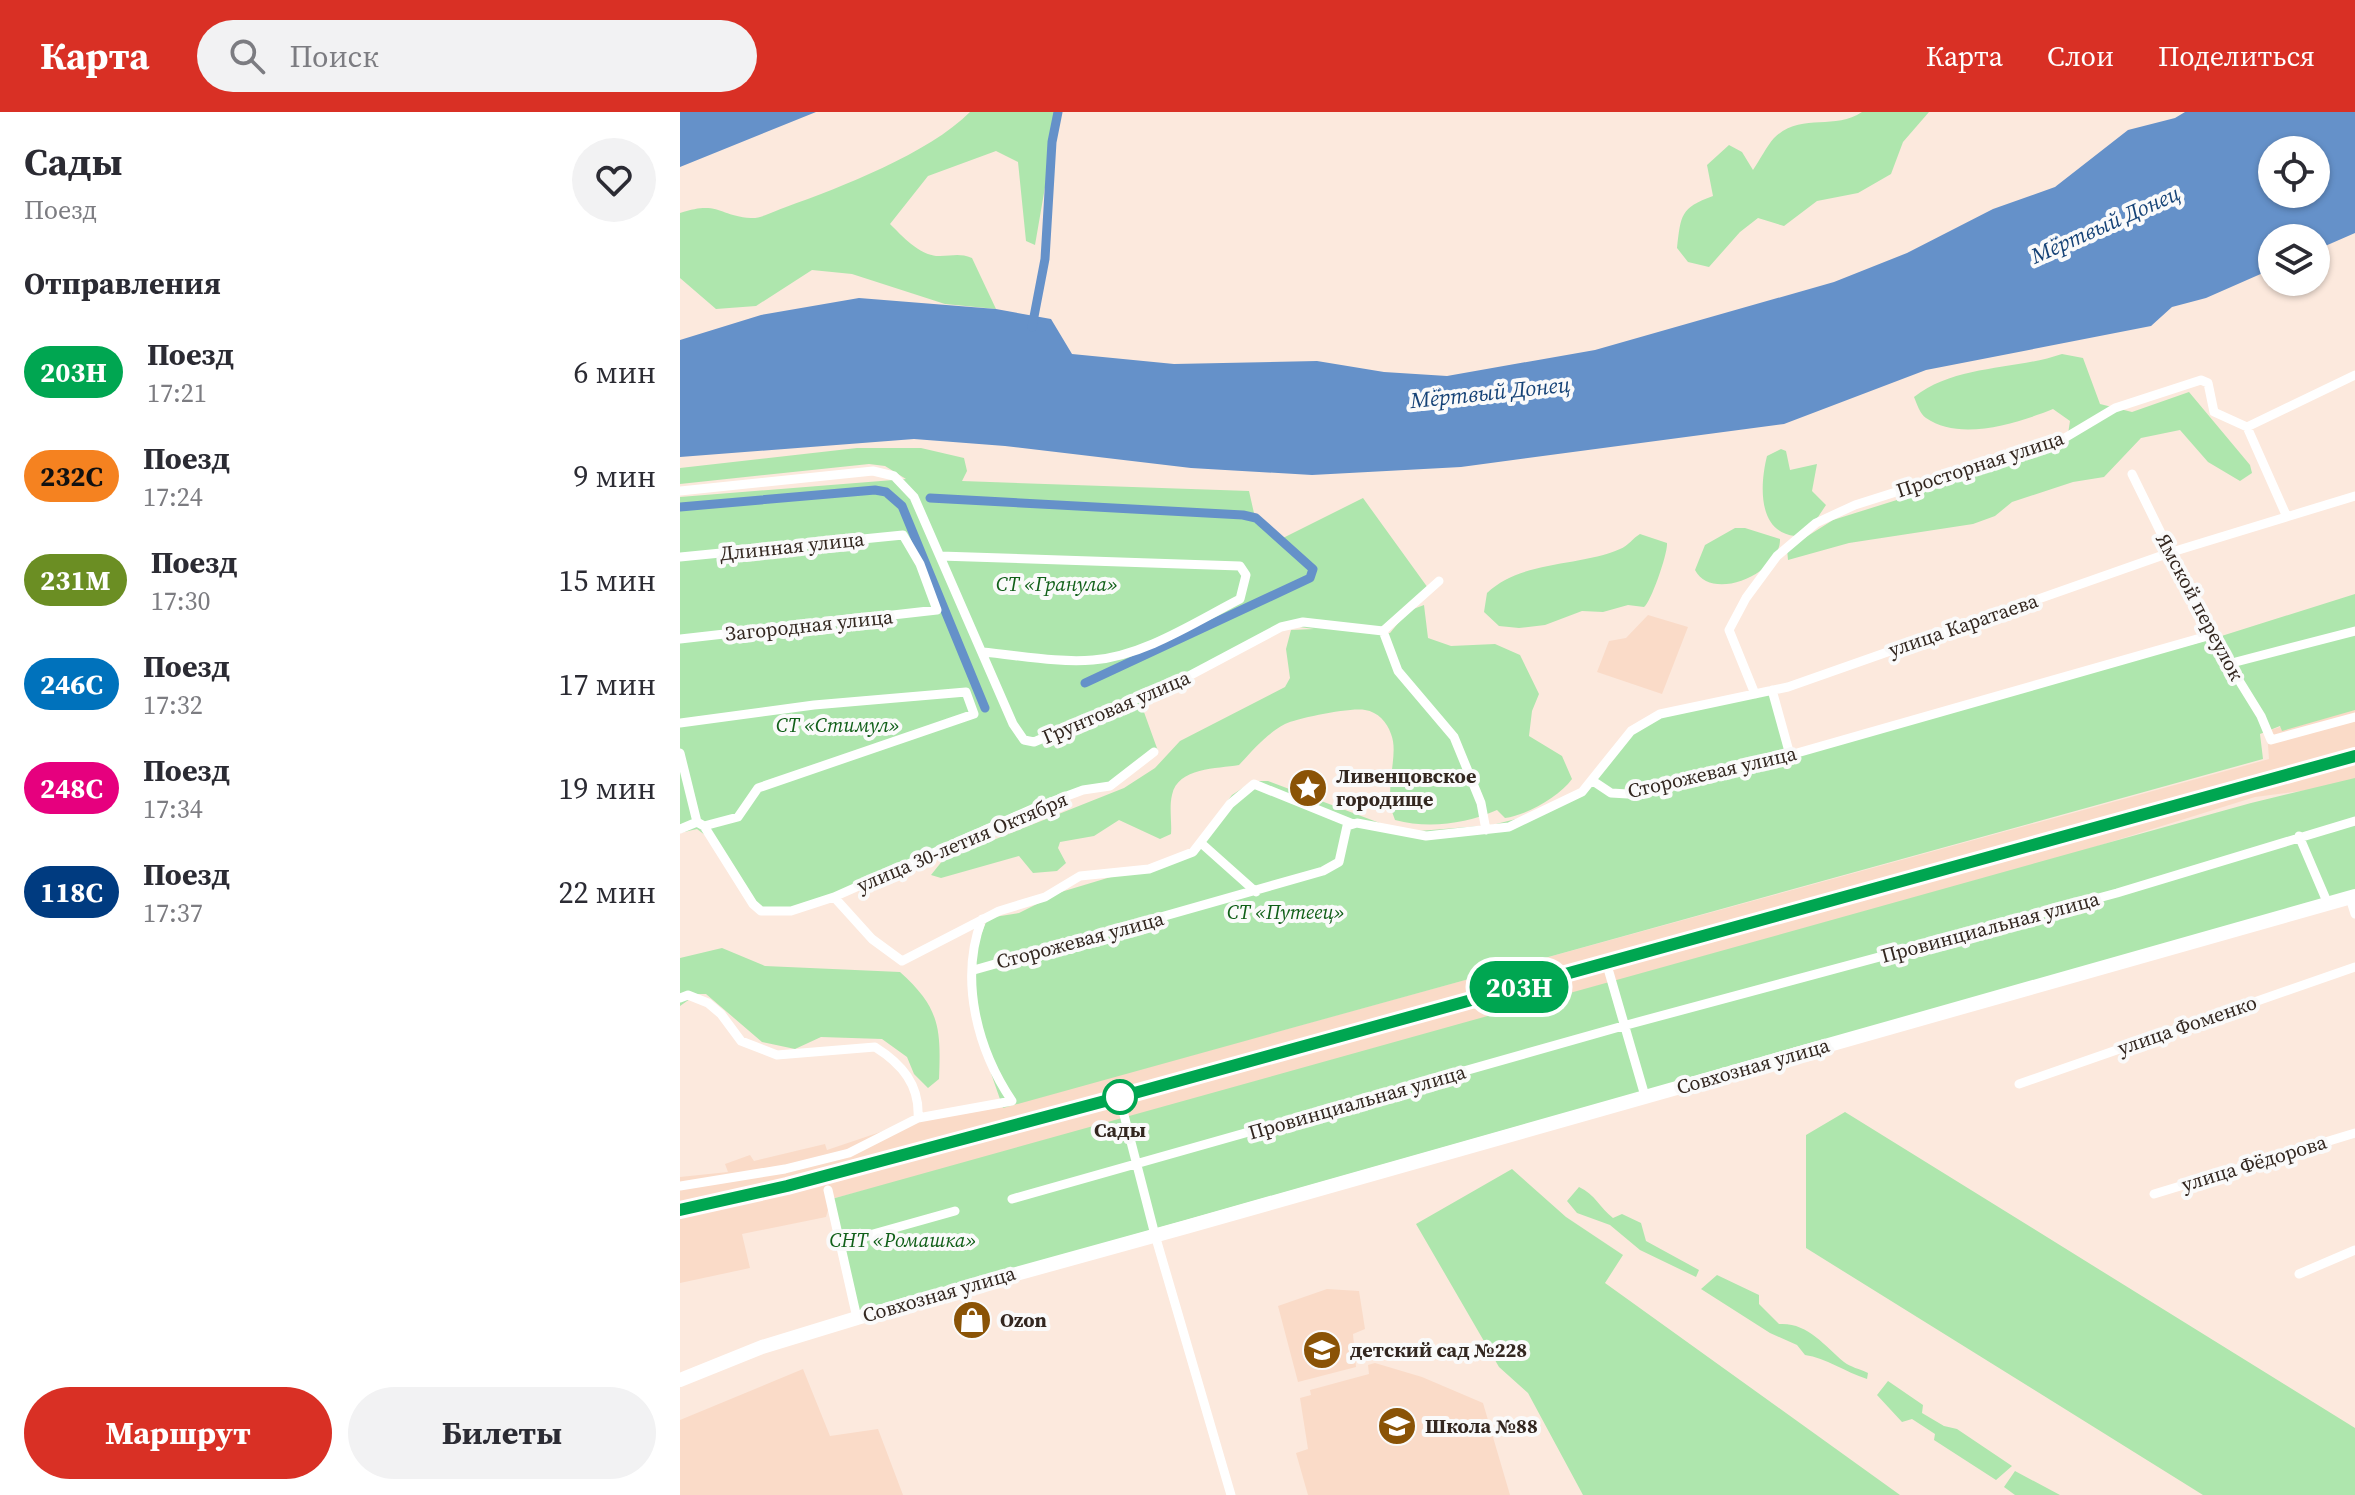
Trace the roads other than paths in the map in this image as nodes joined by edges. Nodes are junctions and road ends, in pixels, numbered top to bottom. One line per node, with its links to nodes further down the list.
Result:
1 (2355, 375): 2 (street)
2 (2247, 427): 6 (street); 19 (street, Просторная улица)
3 (2132, 474): 7 (street, Ямской переулок)
4 (680, 491): 8 (street, Грунтовая улица)
5 (2355, 496): 6 (street, улица Каратаева)
6 (2287, 517): 7 (street, улица Каратаева)
7 (2172, 552): 14 (street, Ямской переулок); 18 (street, улица Каратаева)
8 (940, 556): 16 (street, Грунтовая улица); 16 (street)
9 (680, 557): 11 (street, Длинная улица)
10 (1439, 581): 12 (street)
11 (937, 610): 15 (street, Загородная улица)
12 (1383, 631): 16 (street, Грунтовая улица); 30 (street)
13 (2355, 631): 17 (street)
14 (2211, 635): 17 (street, Ямской переулок); 24 (street, Сторожевая улица)
15 (680, 639)
16 (982, 652)
17 (2228, 664): 20 (street, Ямской переулок)
18 (1772, 690): 19 (street, улица Каратаева); 24 (street)
19 (1755, 694): 25 (street, улица Каратаева)
20 (2355, 717)
21 (680, 723): 27 (street)
22 (1154, 752): 34 (street, улица 30-летия Октября)
23 (680, 753): 27 (street)
24 (1790, 755): 25 (street, Сторожевая улица)
25 (1593, 781): 30 (street)
26 (2355, 821): 31 (street, Провинциальная улица)
27 (700, 824): 29 (street); 34 (street, улица 30-летия Октября)
28 (1353, 824): 30 (street); 32 (street); 33 (street, Сторожевая улица)
29 (680, 829)
30 (1486, 830)
31 (2299, 836): 36 (street); 43 (street, Провинциальная улица)
32 (1201, 843): 33 (street); 38 (street)
33 (1256, 892): 40 (street, Сторожевая улица)
34 (834, 897): 38 (street)
35 (2352, 897): 36 (street, Совхозная улица); 37 (street, Совхозная улица)
36 (2328, 904): 45 (street, Совхозная улица)
37 (2355, 914)
38 (982, 919): 40 (street)
39 (2355, 967): 44 (street, улица Фоменко)
40 (974, 970): 47 (street)
41 (1609, 972): 43 (street)
42 (680, 998): 47 (street)
43 (1623, 1026): 45 (street); 49 (street, Провинциальная улица)
44 (2019, 1084)
45 (1645, 1096): 55 (street, Совхозная улица)
46 (1123, 1111): 49 (street)
47 (918, 1118): 50 (street)
48 (2355, 1133): 52 (street, улица Фёдорова)
49 (1137, 1165): 53 (street, Провинциальная улица); 55 (street)
50 (680, 1186)
51 (828, 1190): 56 (street)
52 (2154, 1194)
53 (1012, 1199)
54 (955, 1211): 56 (street)
55 (1155, 1235): 59 (street, Совхозная улица); 61 (street)
56 (841, 1243): 59 (street)
57 (2355, 1250): 58 (street)
58 (2299, 1274)
59 (857, 1318): 60 (street, Совхозная улица)
60 (680, 1380)
61 (1231, 1495)

